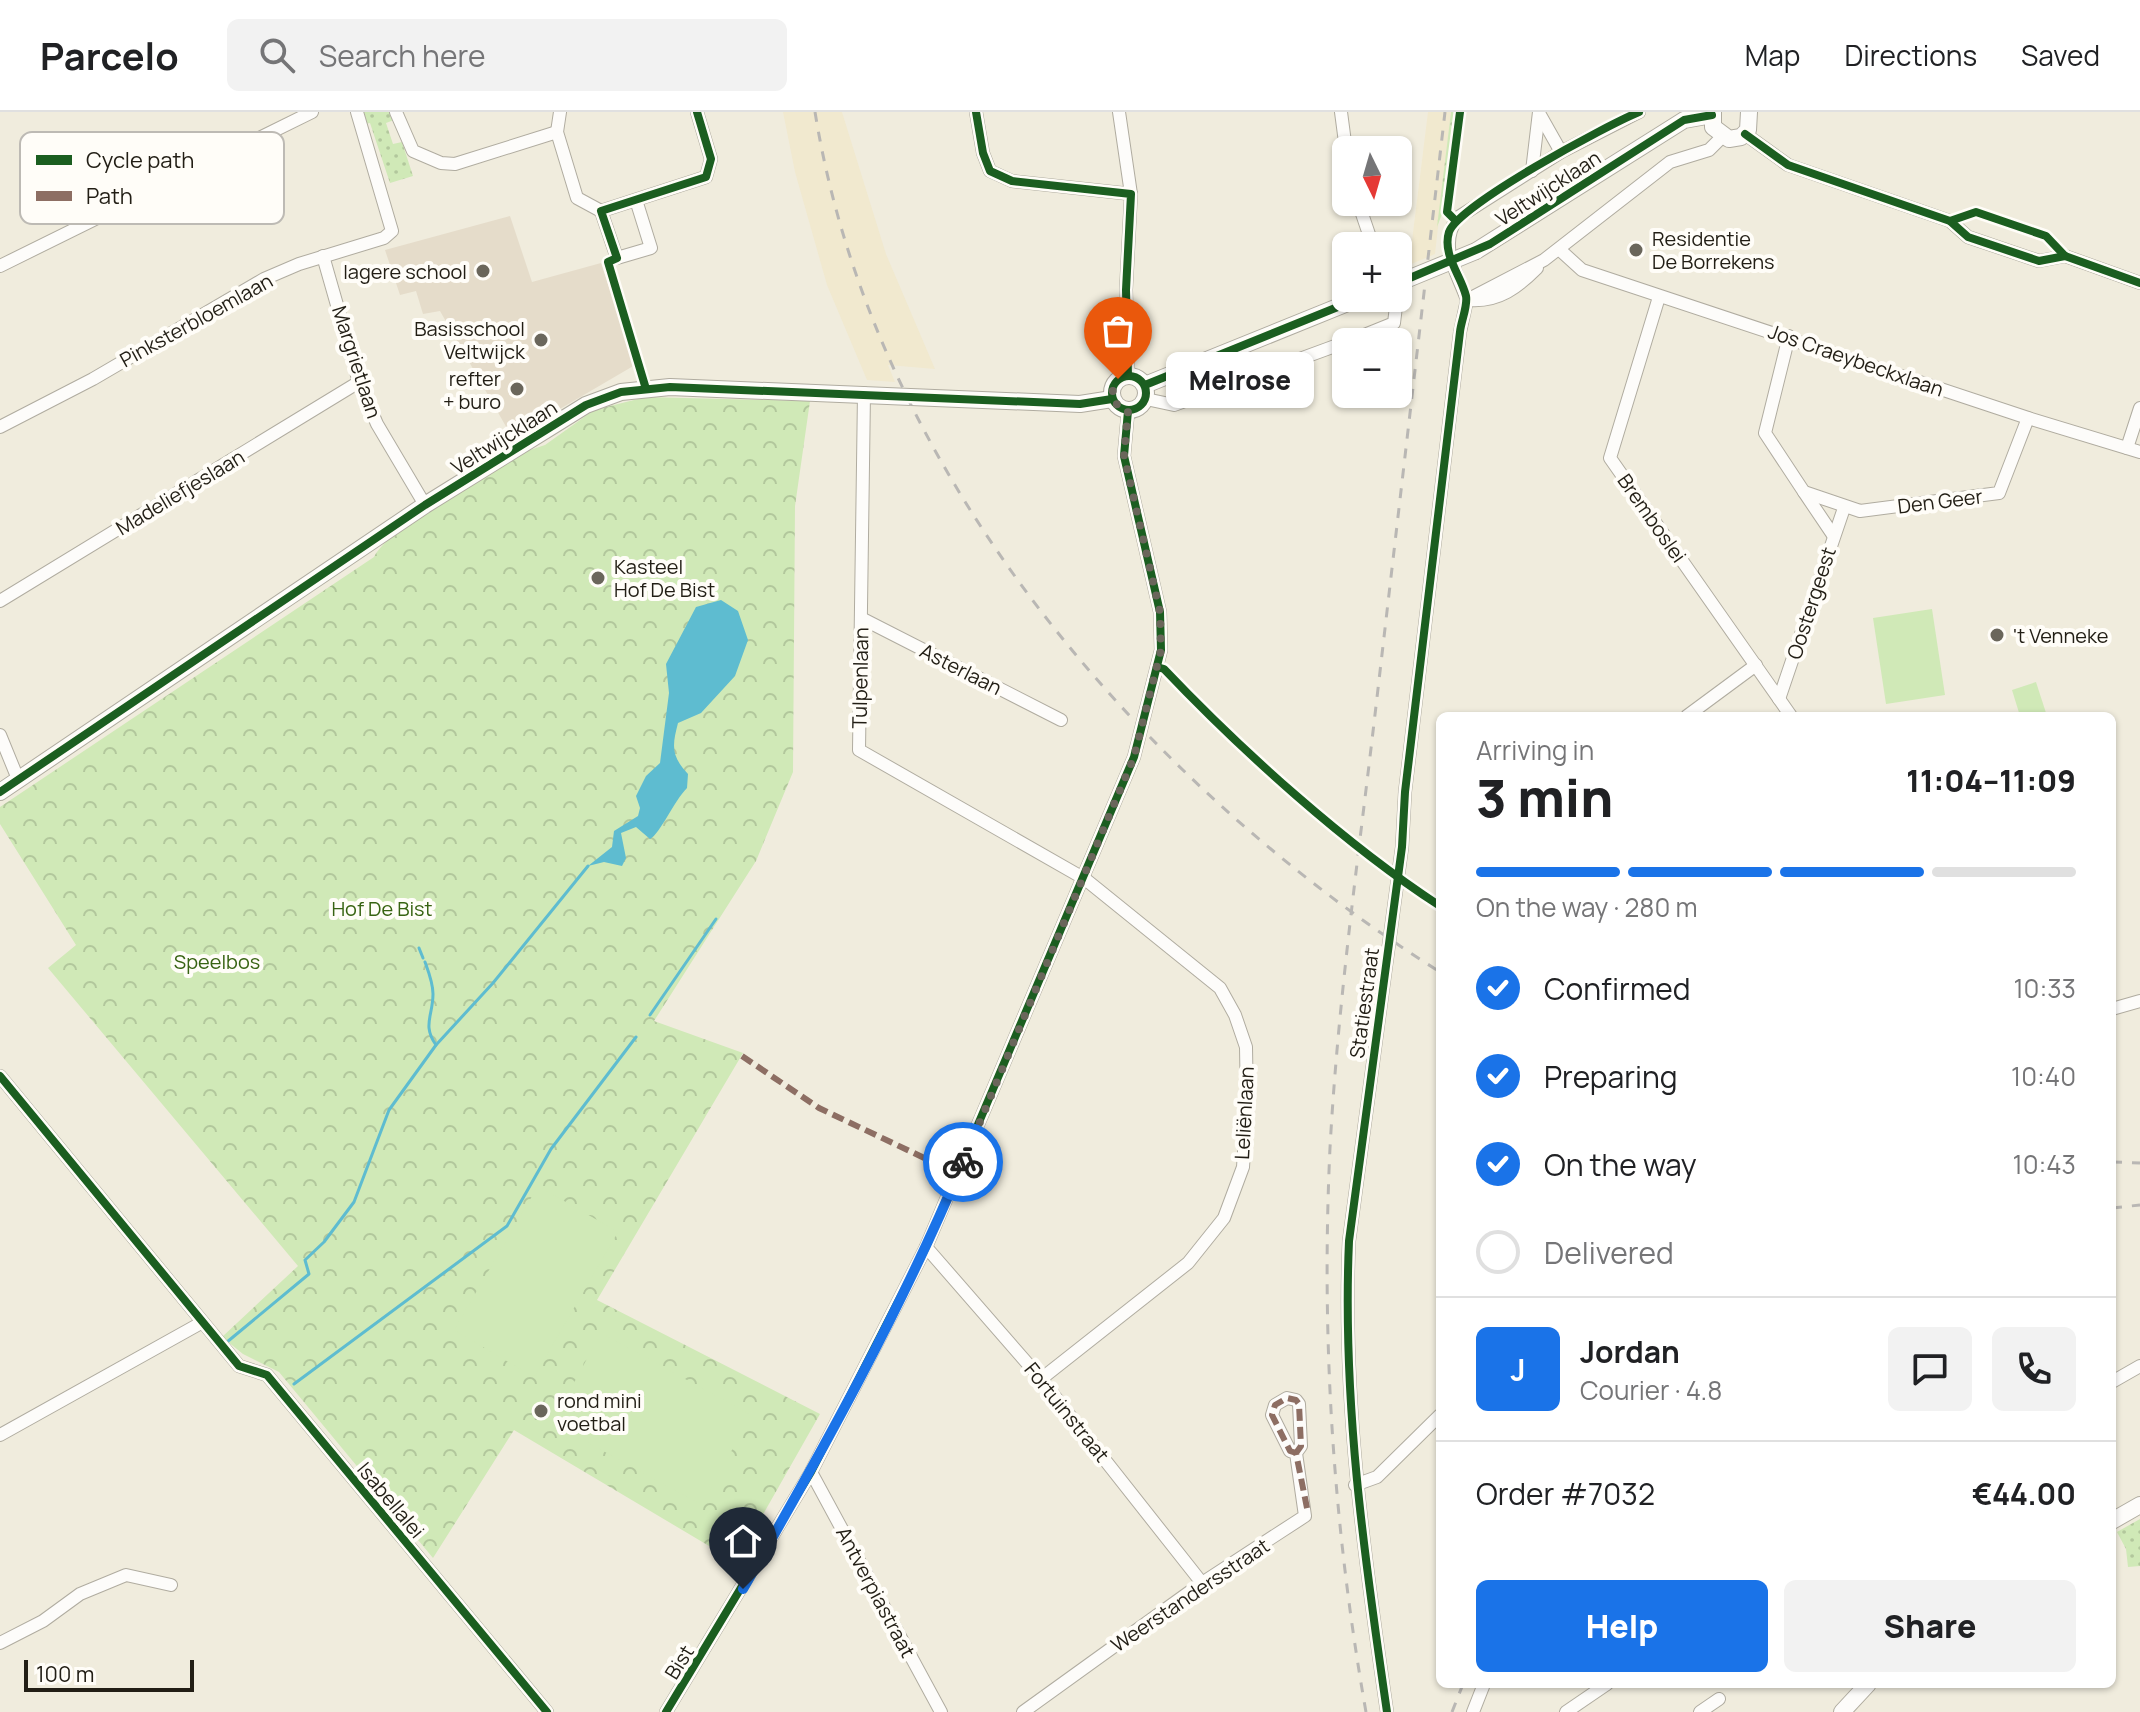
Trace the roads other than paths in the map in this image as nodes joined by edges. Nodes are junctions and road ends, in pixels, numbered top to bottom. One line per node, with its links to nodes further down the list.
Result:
1 (312, 112): 14 (street)
2 (357, 112): 26 (street, Pinksterbloemlaan)
3 (396, 112): 15 (street)
4 (560, 112): 15 (street)
5 (697, 112): 22 (street)
6 (976, 112): 21 (street)
7 (1119, 112): 21 (street)
8 (1341, 112): 18 (street)
9 (1539, 112): 19 (street); 20 (street)
10 (1639, 112): 19 (street)
11 (1749, 112): 17 (street)
12 (1682, 116): 13 (street, Veltwijcklaan); 16 (street, Veltwijcklaan)
13 (1715, 123): 16 (street, Veltwijcklaan); 17 (street, Veltwijcklaan); 25 (street, Veltwijcklaan)
14 (271, 132)
15 (557, 132): 23 (street)
16 (1663, 133): 28 (street, Veltwijcklaan, bridge)
17 (1745, 134): 29 (street)
18 (1344, 136)
19 (1561, 152): 20 (street)
20 (1532, 171): 31 (street)
21 (1131, 194): 37 (street)
22 (636, 200): 23 (street); 23 (street)
23 (601, 211)
24 (85, 224): 27 (street)
25 (1560, 250): 30 (street, Jos Craeybeckxlaan); 31 (street, Veltwijcklaan)
26 (323, 256): 38 (street, Margrietlaan); 45 (street, Pinksterbloemlaan)
27 (0, 266)
28 (1412, 277)
29 (2140, 283)
30 (1659, 297): 35 (street, Jos Craeybeckxlaan); 53 (street, Bremboslei)
31 (1467, 300): 74 (street, Statiestraat)
32 (1332, 310): 39 (street)
33 (1397, 312): 34 (street)
34 (1386, 328)
35 (1789, 336): 44 (street, Jos Craeybeckxlaan); 47 (street)
36 (1332, 347): 39 (street)
37 (1128, 376): 39 (street); 41 (street)
38 (359, 382): 48 (street, Margrietlaan); 51 (street, Madeliefjeslaan)
39 (1146, 392): 43 (street)
40 (864, 393): 41 (street, Veltwijcklaan); 48 (street, Veltwijcklaan); 52 (street, Tulpenlaan)
41 (1112, 399): 43 (street)
42 (2140, 408): 46 (street)
43 (1128, 411): 61 (street, Bist)
44 (2028, 418): 46 (street, Jos Craeybeckxlaan); 49 (street, Den Geer)
45 (0, 427)
46 (2133, 450)
47 (1804, 492): 49 (street, Den Geer); 50 (street)
48 (425, 505): 59 (street, Veltwijcklaan)
49 (1844, 508): 50 (street, Oostergeest)
50 (1833, 535): 54 (street, Oostergeest)
51 (0, 601)
52 (861, 618): 57 (street, Asterlaan); 61 (street, Tulpenlaan)
53 (1756, 665): 54 (street, Bremboslei); 55 (street, Oostergeest)
54 (1779, 699): 56 (street, Bremboslei)
55 (1692, 712)
56 (1788, 712)
57 (1061, 720)
58 (0, 735): 59 (street)
59 (18, 779): 60 (street, Veltwijcklaan)
60 (0, 792)
61 (1085, 879): 65 (street, Bist); 68 (street, Leliënlaan)
62 (2140, 1001): 63 (street)
63 (2116, 1008)
64 (0, 1076): 66 (street, Isabellalei)
65 (926, 1247): 68 (street, Fortuinstraat); 73 (street, Bist)
66 (201, 1323): 71 (street); 84 (street, Isabellalei)
67 (2140, 1366): 69 (street)
68 (1041, 1379): 77 (street, Fortuinstraat)
69 (2116, 1380)
70 (1436, 1420): 74 (street)
71 (0, 1435)
72 (1296, 1453): 77 (street, Weerstandersstraat)
73 (811, 1472): 85 (street, Bist); 86 (street, Antverpiastraat)
74 (1355, 1485): 88 (street, Statiestraat)
75 (2140, 1505): 76 (street)
76 (2116, 1519)
77 (1202, 1583): 87 (street, Weerstandersstraat)
78 (171, 1585): 79 (street)
79 (0, 1643)
80 (1482, 1688): 89 (street)
81 (1601, 1688): 90 (street)
82 (1864, 1688): 92 (street)
83 (1719, 1699): 91 (street)
84 (547, 1712)
85 (666, 1712)
86 (941, 1712)
87 (1023, 1712)
88 (1387, 1712)
89 (1473, 1712)
90 (1566, 1712)
91 (1700, 1712)
92 (1842, 1712)

